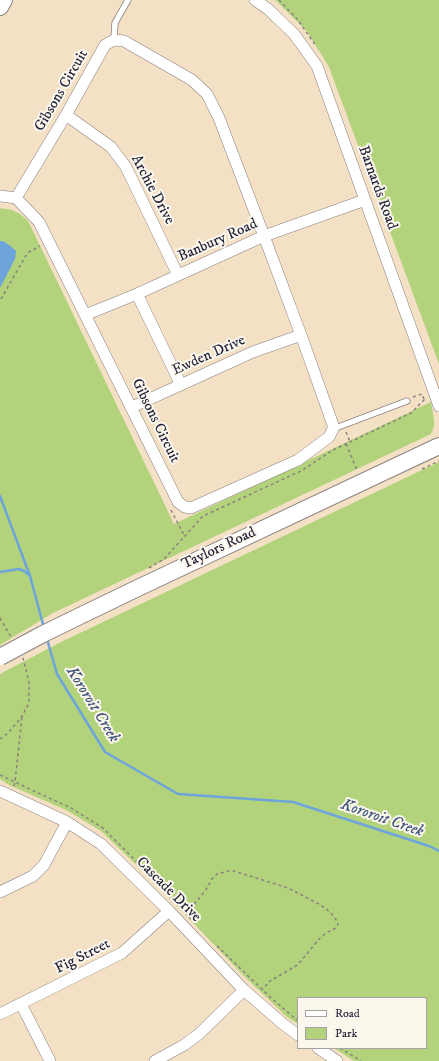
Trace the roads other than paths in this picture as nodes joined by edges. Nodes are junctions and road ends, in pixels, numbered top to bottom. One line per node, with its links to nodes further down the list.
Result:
1 (4, 0): 4 (street)
2 (128, 0): 5 (lane)
3 (255, 0): 9 (street, Barnards Road)
4 (0, 7)
5 (114, 40): 6 (street, Gibsons Circuit); 10 (street)
6 (66, 115): 8 (street, Gibsons Circuit); 11 (street, Archie Drive)
7 (0, 196): 8 (street)
8 (16, 198): 13 (street, Gibsons Circuit)
9 (365, 200): 10 (street, Banbury Road); 17 (street, Barnards Road)
10 (264, 236): 11 (street, Banbury Road); 14 (street)
11 (178, 275): 12 (street, Banbury Road)
12 (136, 294): 13 (street, Banbury Road); 15 (street)
13 (85, 316): 18 (street, Gibsons Circuit)
14 (301, 335): 15 (street, Ewden Drive); 19 (street)
15 (181, 385): 18 (street, Ewden Drive)
16 (406, 401): 19 (lane)
17 (439, 406)
18 (132, 407): 19 (street, Gibsons Circuit)
19 (338, 427)
20 (439, 446): 21 (street, Taylors Road, bridge)
21 (0, 657)
22 (0, 791): 23 (street, Cascade Drive)
23 (66, 822): 24 (street); 25 (street, Cascade Drive)
24 (0, 892)
25 (168, 911): 26 (street, Cascade Drive); 27 (street, Fig Street)
26 (244, 990): 29 (street, Cascade Drive); 32 (street)
27 (21, 1004): 28 (street, Fig Street); 31 (street)
28 (0, 1014)
29 (297, 1034)
30 (319, 1049): 33 (street)
31 (50, 1061)
32 (155, 1061)
33 (336, 1061)

